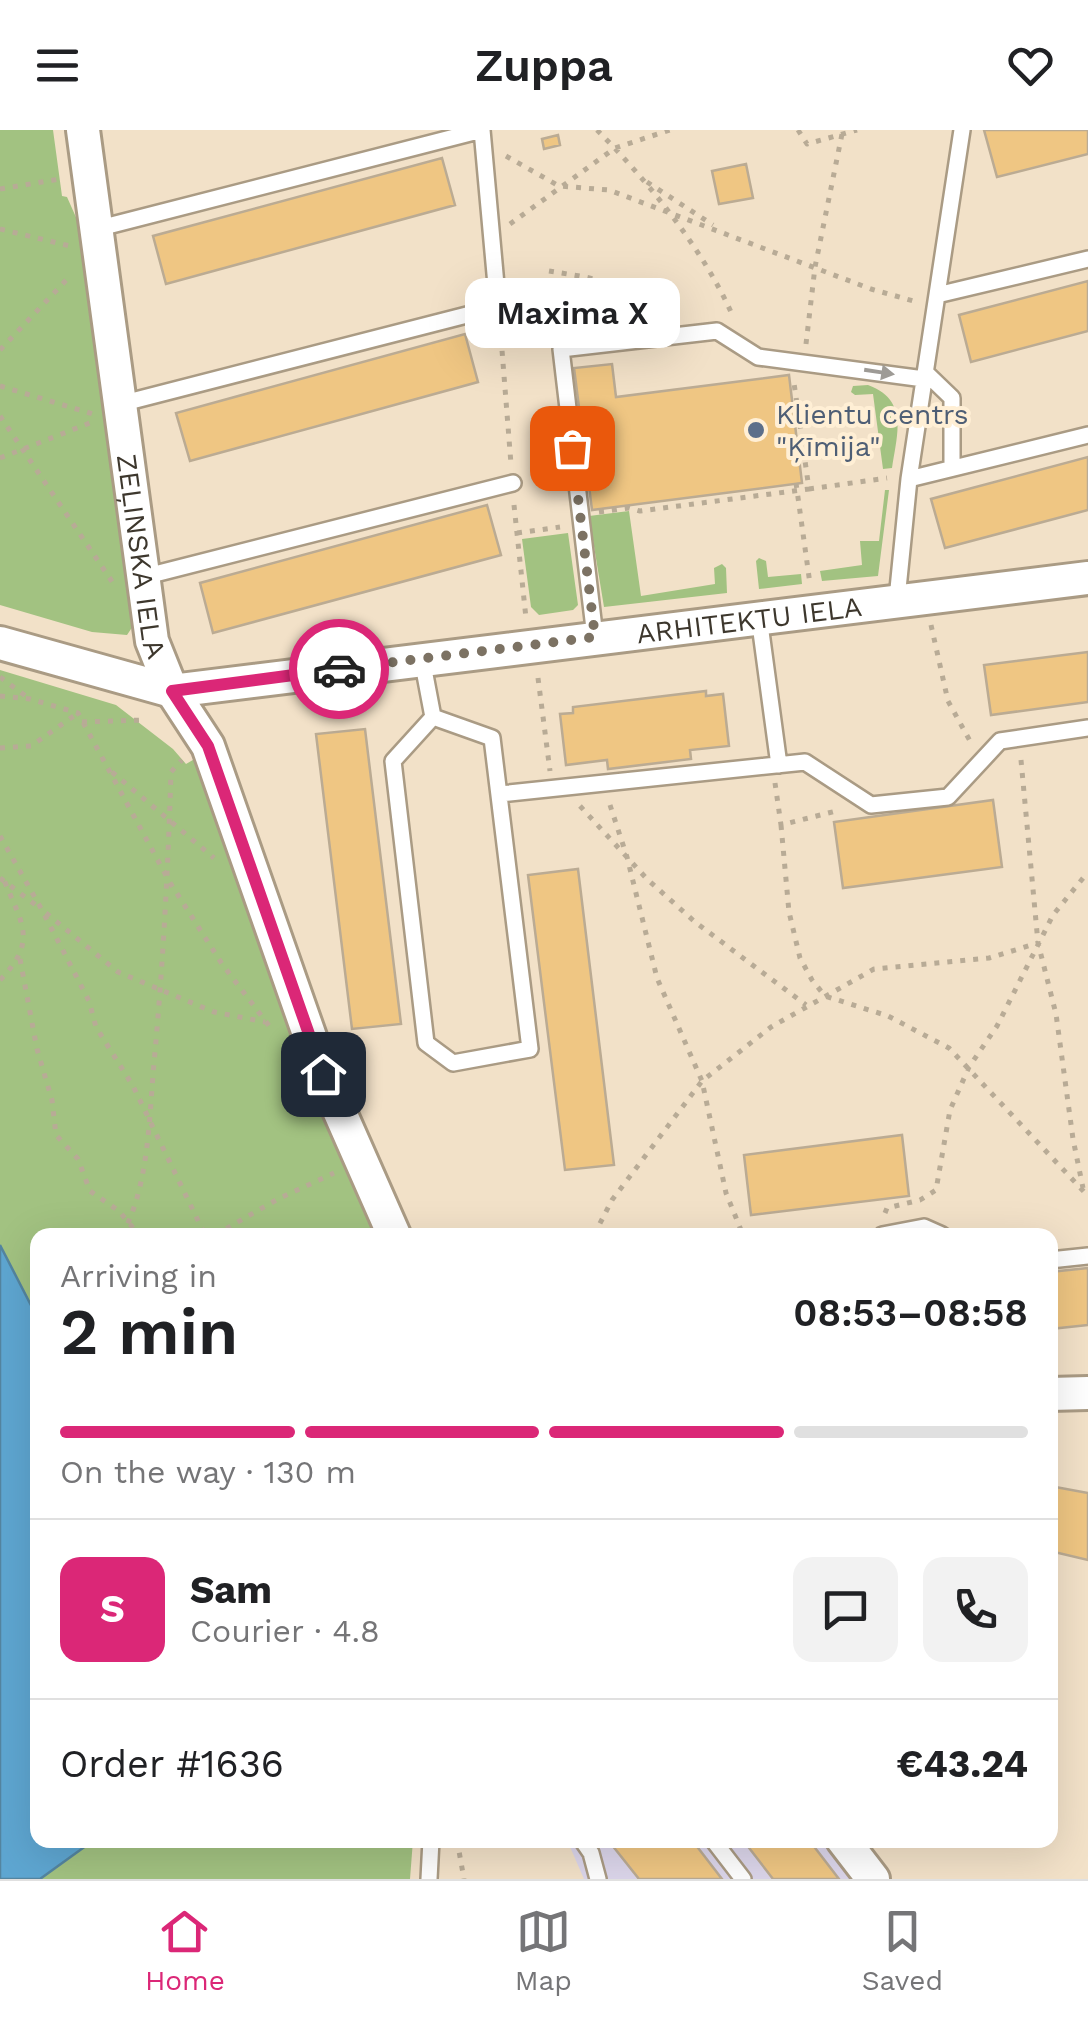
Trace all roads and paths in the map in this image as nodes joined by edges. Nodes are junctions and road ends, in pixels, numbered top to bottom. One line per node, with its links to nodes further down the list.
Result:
1 (83, 130): 18 (street, ZEĻINSKA IELA)
2 (597, 130): 9 (path)
3 (670, 130): 9 (path)
4 (798, 130): 8 (path)
5 (857, 130): 8 (path)
6 (962, 130): 22 (lane)
7 (483, 134): 12 (path); 17 (lane); 18 (lane)
8 (842, 134): 20 (path)
9 (615, 148): 10 (path); 12 (path)
10 (640, 178): 14 (path); 16 (path)
11 (60, 179): 13 (path)
12 (559, 186): 14 (path); 17 (path)
13 (0, 189)
14 (666, 210): 16 (path); 25 (path)
15 (0, 229): 18 (path)
16 (720, 230): 20 (path)
17 (492, 238): 29 (lane)
18 (98, 240): 24 (path); 29 (street, ZEĻINSKA IELA)
19 (1088, 259): 22 (lane)
20 (815, 267): 22 (path); 26 (path)
21 (549, 271): 23 (path)
22 (936, 301): 27 (lane)
23 (676, 336): 25 (lane); 40 (lane)
24 (0, 350)
25 (749, 351): 26 (lane)
26 (797, 361): 27 (lane, one-way to 27); 38 (path)
27 (924, 375): 34 (lane); 35 (lane)
28 (0, 386): 32 (path)
29 (120, 404): 44 (street, ZEĻINSKA IELA)
30 (0, 416): 32 (path)
31 (1088, 434): 34 (lane)
32 (23, 450): 33 (path); 44 (path)
33 (0, 458)
34 (952, 468): 35 (lane)
35 (909, 477): 38 (path); 45 (lane)
36 (513, 483): 44 (lane)
37 (796, 483): 39 (path)
38 (809, 488): 39 (path)
39 (798, 492): 40 (path); 43 (path)
40 (580, 514): 41 (path); 48 (lane)
41 (517, 532)
42 (1088, 578): 45 (street, ARHITEKTU IELA)
43 (809, 579)
44 (131, 585): 53 (street, ZEĻINSKA IELA)
45 (897, 599): 46 (street, ARHITEKTU IELA)
46 (759, 616): 48 (street, ARHITEKTU IELA); 65 (lane)
47 (929, 619): 64 (path)
48 (595, 637): 50 (street, ARHITEKTU IELA)
49 (0, 643): 53 (street)
50 (529, 646): 51 (street, ARHITEKTU IELA); 68 (path)
51 (422, 659): 53 (street, ARHITEKTU IELA); 57 (lane)
52 (0, 677): 55 (path)
53 (172, 691): 91 (street, ZEĻINSKA IELA)
54 (0, 696): 55 (path)
55 (30, 699): 56 (path)
56 (78, 713): 59 (path); 62 (path)
57 (433, 717): 69 (lane); 69 (lane)
58 (144, 720): 59 (path)
59 (82, 722): 66 (path)
60 (1088, 728): 61 (lane)
61 (1019, 738): 64 (lane); 80 (path)
62 (0, 748)
63 (188, 754): 71 (path)
64 (981, 762): 70 (lane)
65 (776, 766): 67 (lane); 70 (lane); 72 (path)
66 (110, 770): 71 (path); 78 (path)
67 (603, 783): 68 (lane); 74 (path)
68 (558, 788): 69 (lane); 74 (path)
69 (500, 794)
70 (867, 803): 72 (path)
71 (170, 821): 75 (path); 78 (path)
72 (780, 825): 84 (path)
73 (0, 836): 79 (path)
74 (627, 857): 85 (path); 89 (path)
75 (226, 868)
76 (1088, 872): 80 (path)
77 (2, 878): 79 (path); 81 (path)
78 (169, 881): 83 (path); 86 (path)
79 (42, 910): 83 (path); 90 (path)
80 (1038, 943): 84 (path); 88 (path); 92 (path)
81 (20, 958): 82 (path); 93 (path)
82 (0, 980)
83 (161, 988): 86 (path); 90 (path)
84 (825, 996): 85 (path); 88 (path)
85 (806, 1004): 89 (path)
86 (266, 1022): 87 (path)
87 (278, 1038)
88 (969, 1067): 92 (path); 101 (path)
89 (702, 1080): 99 (path); 100 (path)
90 (149, 1119): 93 (path); 96 (path)
91 (359, 1160): 97 (path); 98 (street, ZEĻINSKA IELA)
92 (1086, 1194)
93 (129, 1222): 94 (path); 95 (path)
94 (126, 1228)
95 (134, 1228)
96 (203, 1228)
97 (227, 1228)
98 (391, 1228)
99 (598, 1228)
100 (740, 1228)
101 (882, 1228): 102 (lane)
102 (926, 1228)
103 (1088, 1256): 104 (lane)
104 (1058, 1259)
105 (1088, 1393): 106 (street)
106 (1058, 1394)
107 (431, 1848): 112 (lane)
108 (458, 1848): 113 (path)
109 (588, 1848): 114 (lane)
110 (719, 1848): 115 (lane)
111 (849, 1848): 116 (street)
112 (429, 1879)
113 (464, 1879)
114 (598, 1879)
115 (743, 1879)
116 (873, 1879)

